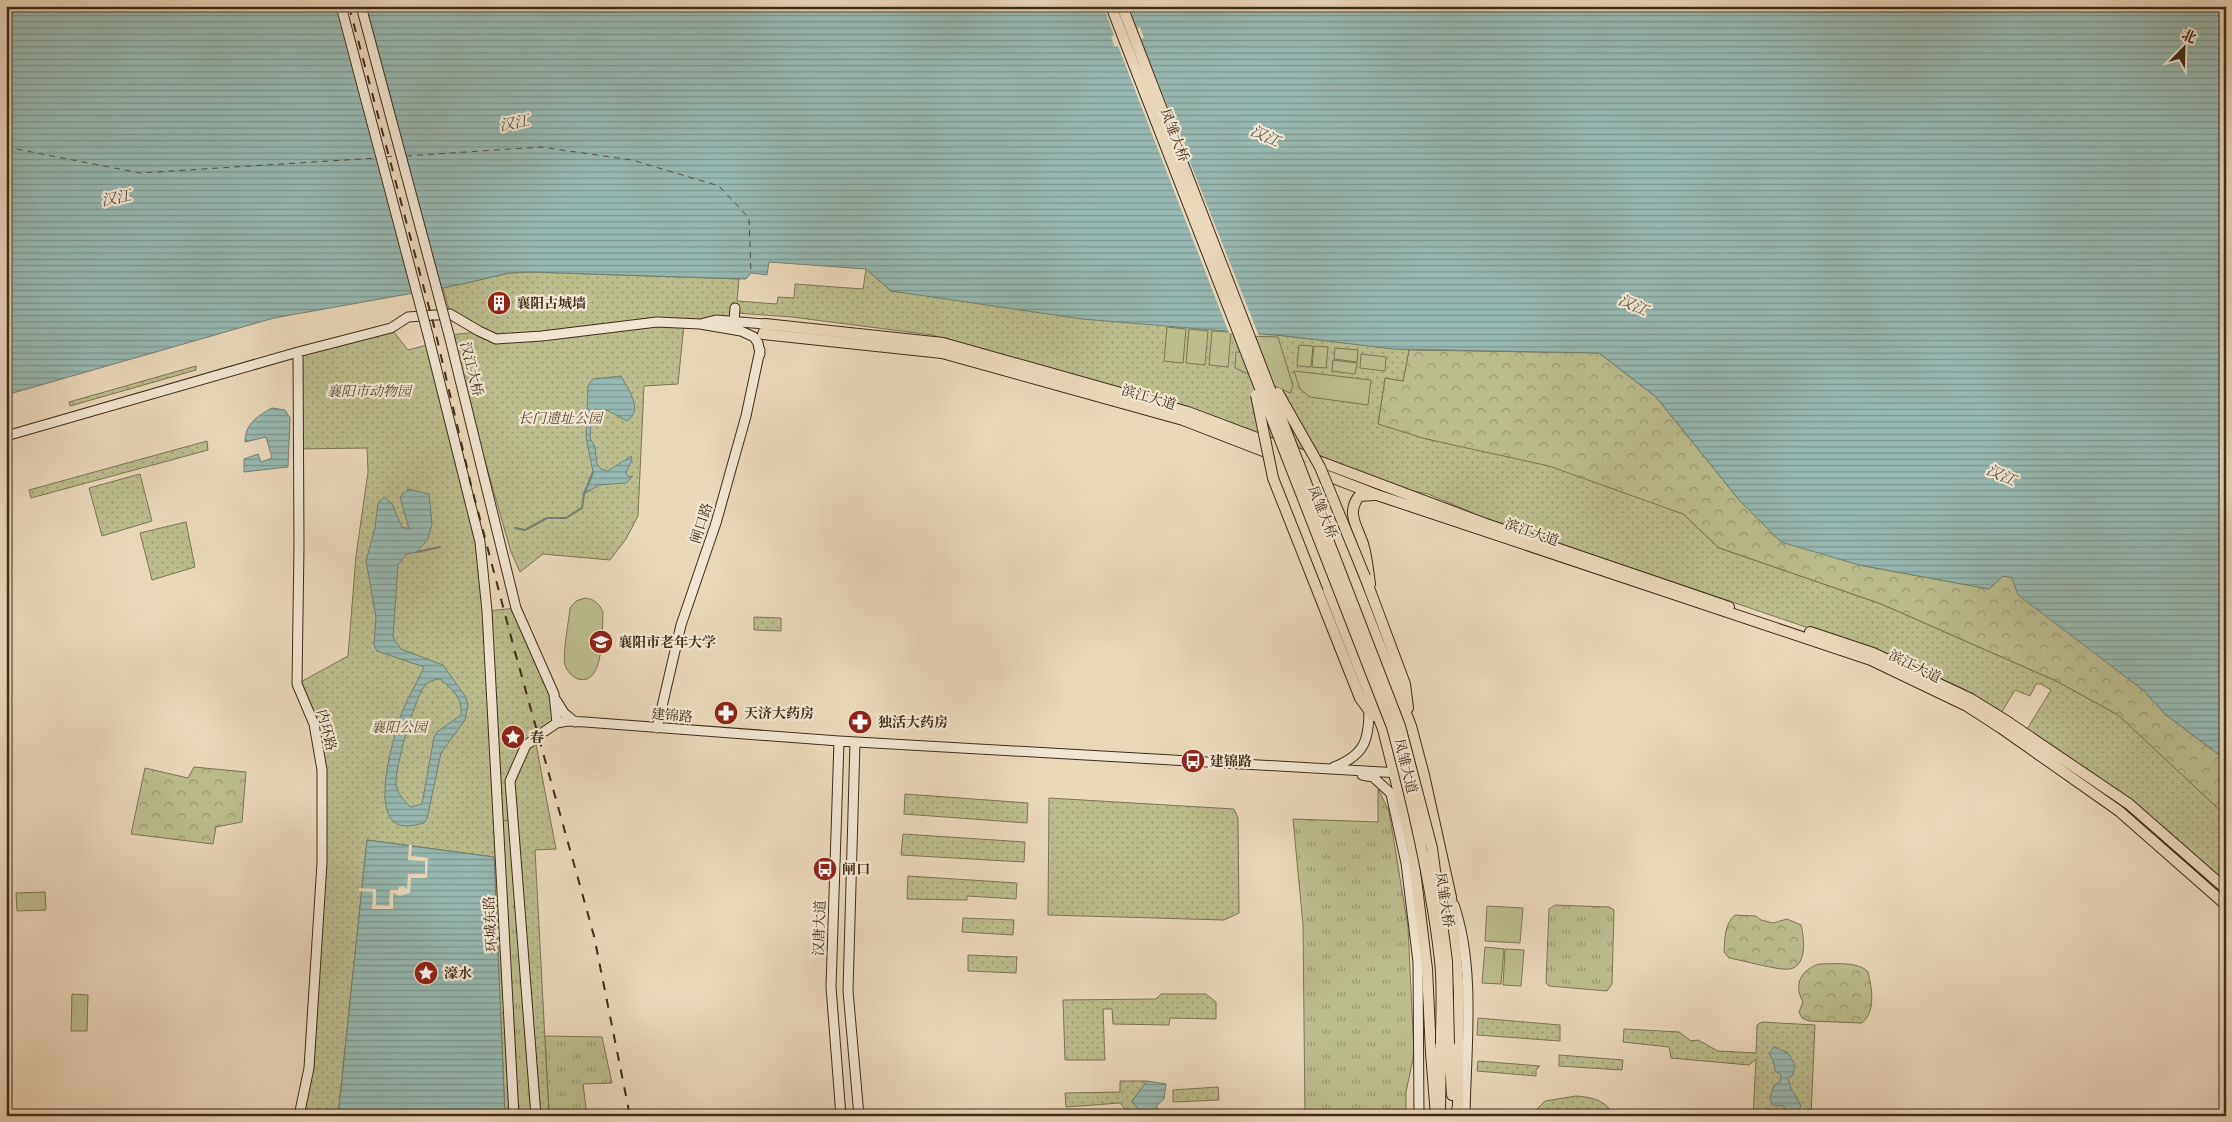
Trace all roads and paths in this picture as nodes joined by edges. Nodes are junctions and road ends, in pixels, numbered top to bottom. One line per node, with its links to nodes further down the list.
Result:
1 (341, 6): 43 (street, 环城东路, bridge)
2 (361, 6): 22 (street, 汉江大桥, bridge)
3 (1111, 6): 12 (main road, 凤雏大桥, bridge)
4 (1122, 6): 11 (main road, 凤雏大桥, bridge)
5 (735, 308): 6 (street)
6 (734, 321): 7 (street); 8 (street)
7 (700, 324): 9 (street); 10 (street)
8 (764, 329): 10 (street, 闸口路); 14 (main road, 滨江大道); 15 (main road, 滨江大道)
9 (298, 352): 13 (street); 42 (street, 内环路)
10 (760, 354): 27 (street, 闸口路)
11 (1261, 362): 21 (main road, bridge); 41 (main road, 凤雏大桥, bridge)
12 (1250, 367): 23 (main road, bridge); 41 (main road, 凤雏大桥, bridge)
13 (6, 436)
14 (1227, 437): 16 (main road, 滨江大道); 20 (main road)
15 (1270, 442): 16 (main road, 凤雏大道); 17 (main road, 滨江大道)
16 (1275, 455): 18 (main road, 滨江大道); 20 (main road, 凤雏大道)
17 (1306, 456): 18 (main road, 凤雏大道); 38 (main road, 滨江大道)
18 (1312, 470): 19 (main road, 滨江大道); 26 (main road, 凤雏大道)
19 (1377, 495): 21 (main road); 40 (main road, 滨江大道)
20 (1294, 501): 28 (main road, 凤雏大道)
21 (1372, 595): 26 (main road)
22 (554, 694): 24 (street); 25 (street, 汉江大桥)
23 (1369, 709): 28 (main road); 33 (street)
24 (576, 722): 25 (street, 建锦路); 27 (street, 建锦路)
25 (557, 723): 29 (street)
26 (1411, 726): 35 (main road, 凤雏大道)
27 (657, 728): 31 (street, 建锦路)
28 (1383, 729): 34 (main road, 凤雏大道)
29 (546, 731)
30 (535, 738): 44 (street)
31 (839, 741): 32 (street, 建锦路); 45 (street, 汉唐大道)
32 (855, 742): 33 (street, 建锦路); 46 (street)
33 (1330, 769): 34 (street, 建锦路); 36 (street)
34 (1394, 773): 35 (street, 建锦路); 37 (main road, 凤雏大道)
35 (1424, 775): 39 (main road, 凤雏大道)
36 (1391, 794): 37 (street); 47 (street)
37 (1402, 808): 48 (main road, 凤雏大道)
38 (2226, 889)
39 (1451, 897): 51 (main road, 凤雏大道); 52 (street)
40 (2226, 905)
41 (1445, 1044): 49 (main road); 50 (main road)
42 (299, 1116)
43 (514, 1116)
44 (536, 1116)
45 (841, 1116)
46 (859, 1116)
47 (1419, 1116)
48 (1436, 1116)
49 (1440, 1116)
50 (1452, 1116)
51 (1456, 1116)
52 (1465, 1116)

